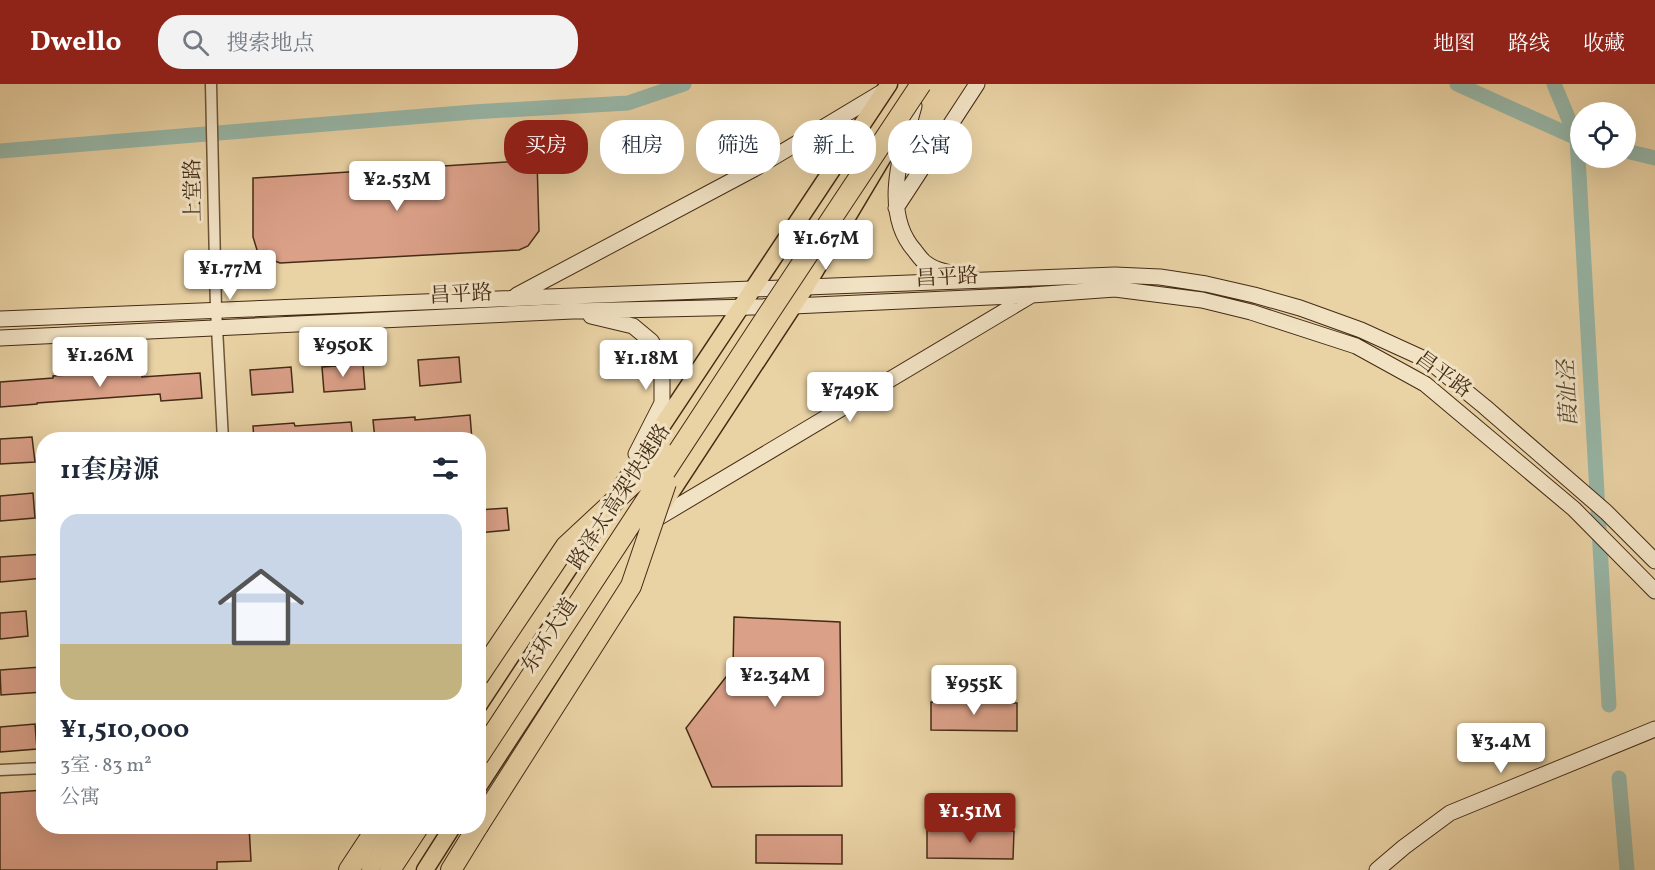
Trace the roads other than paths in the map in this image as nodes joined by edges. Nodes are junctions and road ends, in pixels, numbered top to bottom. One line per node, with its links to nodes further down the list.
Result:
1 (212, 84): 16 (street, 上堂路)
2 (908, 84): 22 (highway, 路泽太高架快速路)
3 (921, 84): 22 (highway, 路泽太高架快速路, bridge)
4 (929, 84): 7 (main road, 东环大道)
5 (977, 84): 8 (main road)
6 (887, 88): 10 (main road, 东环大道); 13 (main road)
7 (914, 106): 8 (main road); 11 (main road, 东环大道)
8 (896, 208): 9 (main road)
9 (1026, 279): 11 (main road, 昌平路); 25 (main road, 昌平路)
10 (753, 288): 11 (main road, 昌平路); 13 (main road, 昌平路); 14 (main road, 东环大道)
11 (805, 288): 15 (main road, 东环大道)
12 (1032, 295): 15 (main road, 昌平路); 24 (main road); 26 (main road, 昌平路)
13 (513, 297): 16 (main road, 昌平路)
14 (742, 306): 15 (main road, 昌平路); 17 (main road, 昌平路); 23 (main road, 东环大道)
15 (793, 306): 24 (main road, 东环大道)
16 (216, 309): 18 (main road, 昌平路); 19 (street, 上堂路)
17 (573, 311): 19 (main road, 昌平路); 23 (main road)
18 (0, 319)
19 (217, 327): 20 (main road, 昌平路); 21 (street, 上堂路)
20 (0, 338)
21 (223, 432)
22 (670, 455): 27 (highway, bridge); 29 (highway, 路泽太高架快速路, bridge); 31 (highway, 路泽太高架快速路, bridge); 35 (highway, bridge)
23 (611, 503): 28 (main road, 东环大道)
24 (651, 522): 34 (main road, 东环大道)
25 (1655, 561)
26 (1655, 591)
27 (486, 665)
28 (486, 694)
29 (486, 724)
30 (1655, 729): 48 (main road)
31 (486, 744)
32 (36, 768): 33 (street)
33 (0, 770)
34 (486, 775)
35 (486, 815)
36 (373, 834): 42 (highway)
37 (394, 834): 43 (main road)
38 (414, 834): 44 (highway)
39 (428, 834): 45 (highway)
40 (448, 834): 46 (main road)
41 (474, 834): 47 (highway, bridge)
42 (349, 870)
43 (370, 870)
44 (390, 870)
45 (405, 870)
46 (425, 870)
47 (451, 870)
48 (1377, 870)

